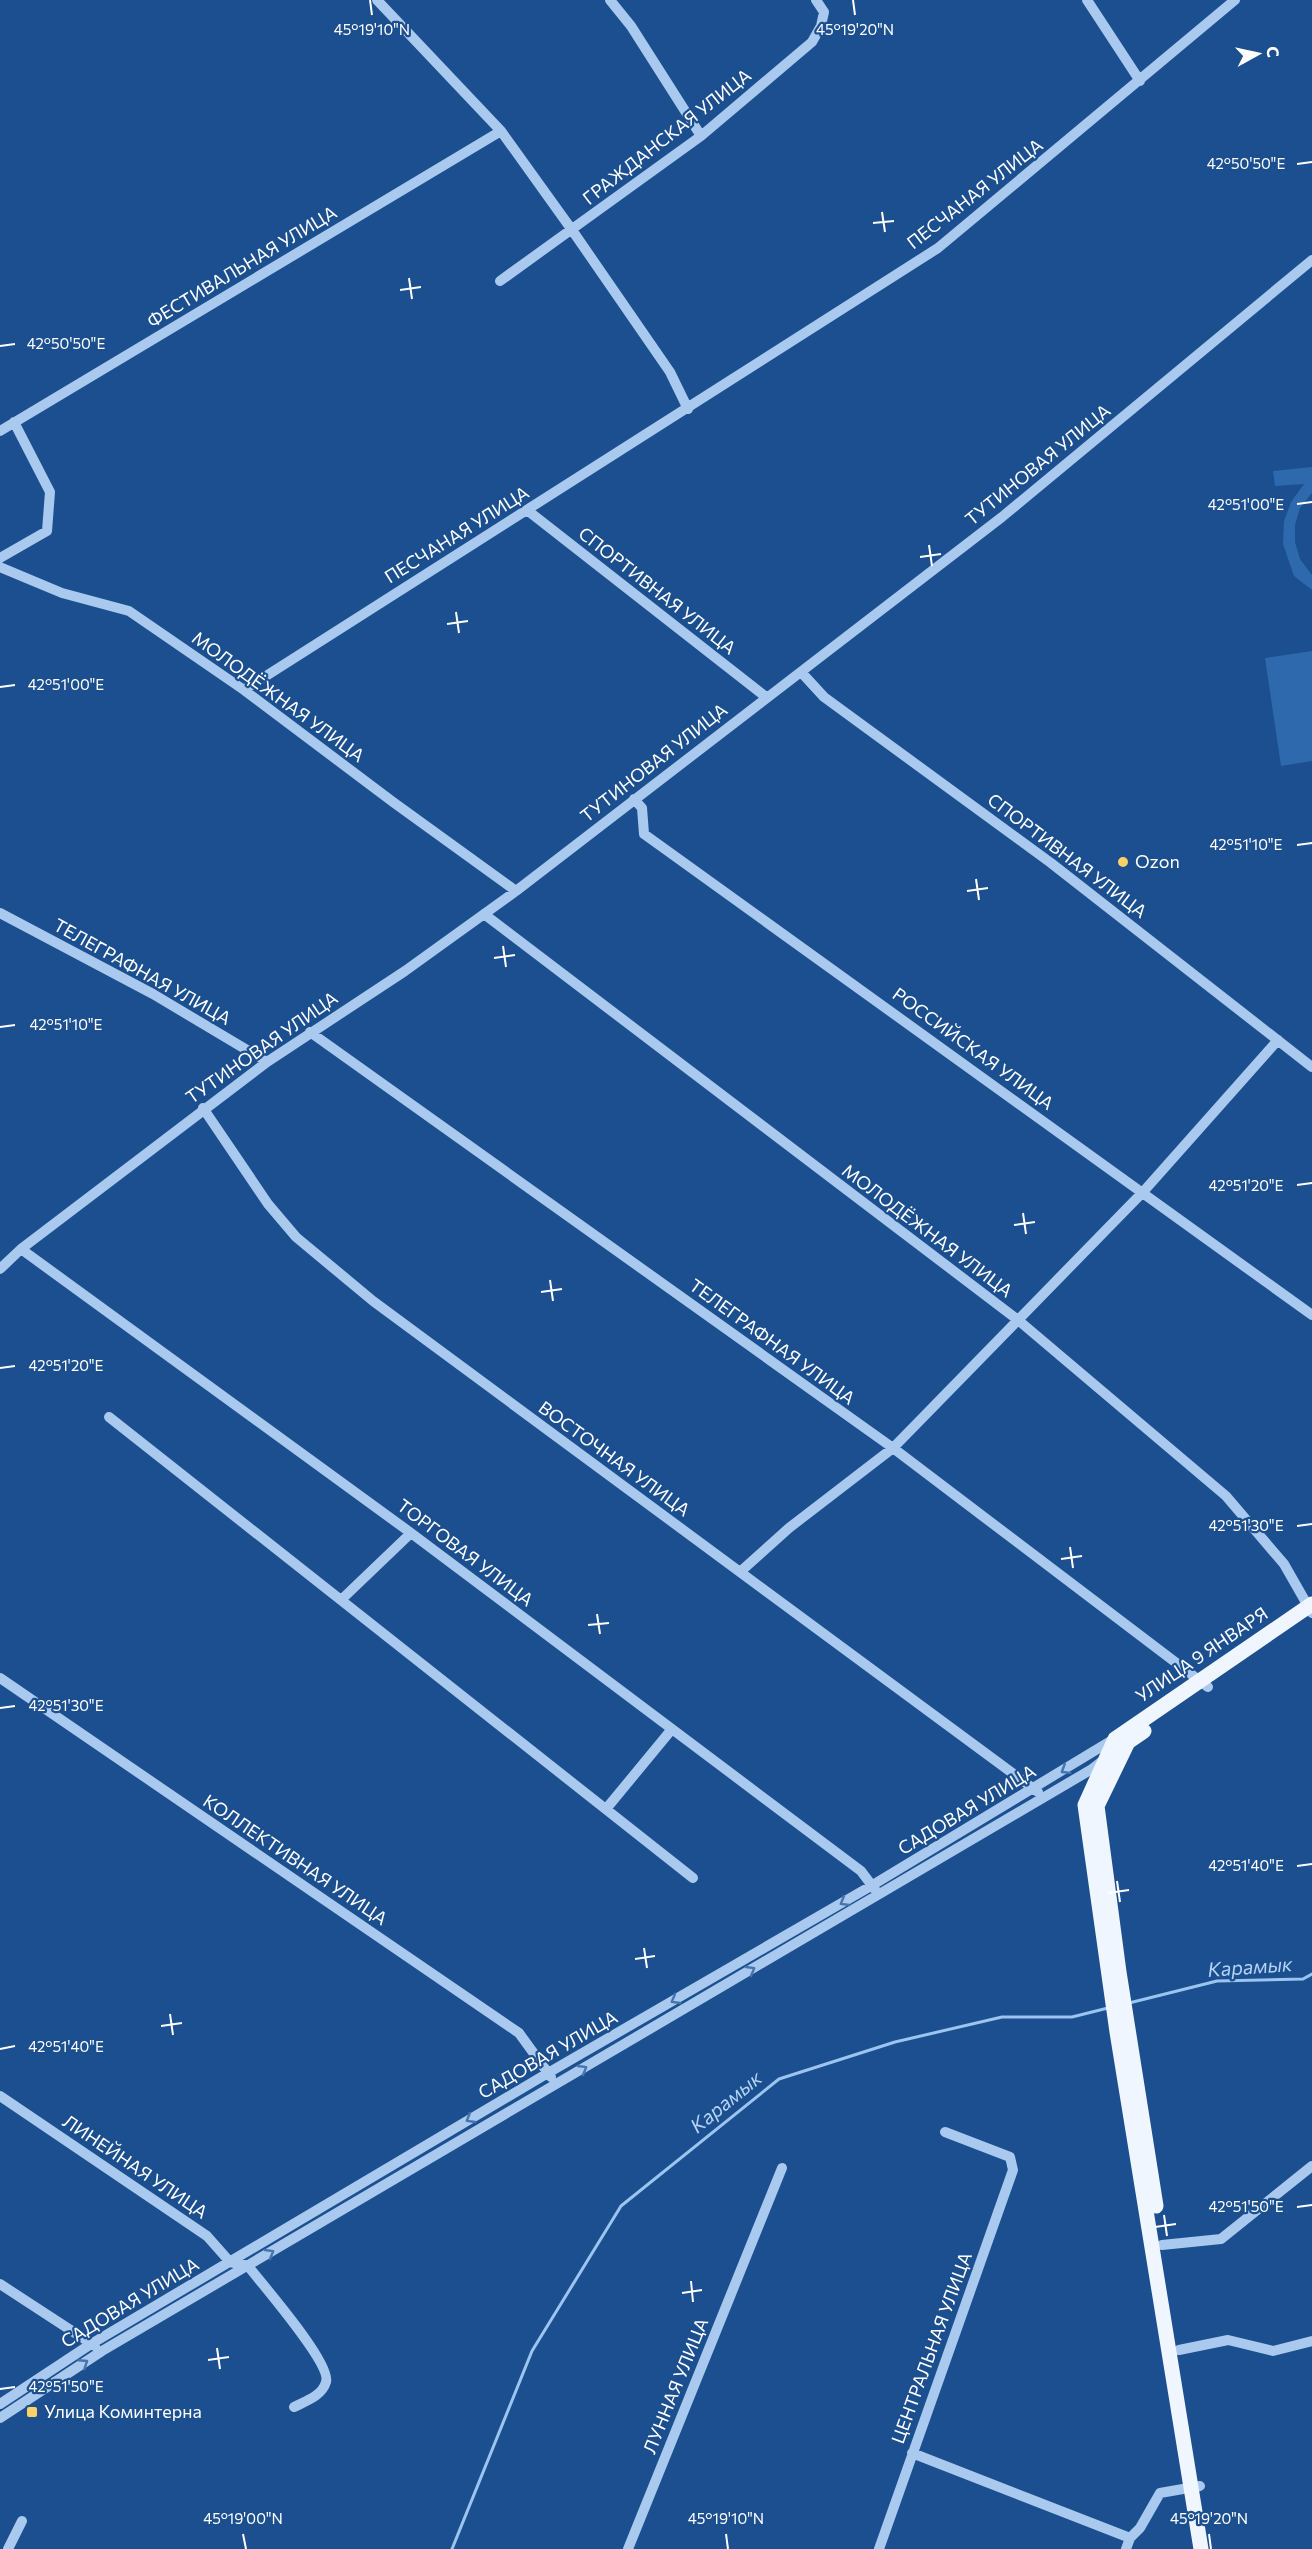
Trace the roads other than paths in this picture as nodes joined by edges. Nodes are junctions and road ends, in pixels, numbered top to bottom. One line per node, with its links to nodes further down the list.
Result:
1 (378, 0): 7 (street)
2 (610, 0): 8 (street)
3 (816, 0): 8 (street, ГРАЖДАНСКАЯ УЛИЦА)
4 (1087, 0): 6 (street)
5 (1235, 0): 6 (street, ПЕСЧАНАЯ УЛИЦА)
6 (1140, 81): 12 (street, ПЕСЧАНАЯ УЛИЦА)
7 (501, 131): 9 (street); 13 (street, ФЕСТИВАЛЬНАЯ УЛИЦА)
8 (701, 136): 9 (street, ГРАЖДАНСКАЯ УЛИЦА)
9 (572, 230): 11 (street, ГРАЖДАНСКАЯ УЛИЦА); 12 (street)
10 (1312, 260): 18 (street, ТУТИНОВАЯ УЛИЦА)
11 (500, 281)
12 (688, 409): 15 (street, ПЕСЧАНАЯ УЛИЦА)
13 (14, 422): 14 (street, ФЕСТИВАЛЬНАЯ УЛИЦА); 16 (street)
14 (0, 430)
15 (527, 510): 19 (street, ПЕСЧАНАЯ УЛИЦА); 20 (street, СПОРТИВНАЯ УЛИЦА)
16 (0, 558)
17 (0, 567): 19 (street, МОЛОДЁЖНАЯ УЛИЦА)
18 (801, 672): 20 (street, ТУТИНОВАЯ УЛИЦА); 26 (street, СПОРТИВНАЯ УЛИЦА)
19 (244, 690): 22 (street, МОЛОДЁЖНАЯ УЛИЦА)
20 (766, 697): 21 (street, ТУТИНОВАЯ УЛИЦА)
21 (634, 799): 22 (street, ТУТИНОВАЯ УЛИЦА); 30 (street, РОССИЙСКАЯ УЛИЦА)
22 (516, 891): 24 (street, ТУТИНОВАЯ УЛИЦА)
23 (0, 913): 27 (street, ТЕЛЕГРАФНАЯ УЛИЦА)
24 (484, 914): 25 (street, ТУТИНОВАЯ УЛИЦА); 34 (street, МОЛОДЁЖНАЯ УЛИЦА)
25 (310, 1032): 27 (street, ТУТИНОВАЯ УЛИЦА); 36 (street, ТЕЛЕГРАФНАЯ УЛИЦА)
26 (1278, 1040): 28 (street, СПОРТИВНАЯ УЛИЦА); 30 (street)
27 (267, 1062): 29 (street, ТУТИНОВАЯ УЛИЦА)
28 (1312, 1067)
29 (203, 1108): 31 (street, ТУТИНОВАЯ УЛИЦА); 38 (street, ВОСТОЧНАЯ УЛИЦА)
30 (1143, 1192): 33 (street, РОССИЙСКАЯ УЛИЦА); 34 (street)
31 (21, 1249): 32 (street, ТУТИНОВАЯ УЛИЦА); 37 (street, ТОРГОВАЯ УЛИЦА)
32 (0, 1269)
33 (1312, 1315)
34 (1018, 1320): 36 (street); 40 (street, МОЛОДЁЖНАЯ УЛИЦА)
35 (109, 1417): 39 (street)
36 (892, 1449): 38 (street); 42 (street, ТЕЛЕГРАФНАЯ УЛИЦА)
37 (411, 1533): 39 (street); 43 (street, ТОРГОВАЯ УЛИЦА)
38 (740, 1572): 46 (street, ВОСТОЧНАЯ УЛИЦА)
39 (341, 1600): 48 (street)
40 (1311, 1610): 42 (main road, УЛИЦА 9 ЯНВАРЯ)
41 (0, 1678): 53 (street, КОЛЛЕКТИВНАЯ УЛИЦА)
42 (1204, 1684): 44 (main road, УЛИЦА 9 ЯНВАРЯ)
43 (672, 1729): 48 (street); 50 (street, ТОРГОВАЯ УЛИЦА)
44 (1121, 1740): 45 (main road); 46 (street, САДОВАЯ УЛИЦА, one-way to 46); 51 (main road)
45 (1105, 1759): 47 (street, САДОВАЯ УЛИЦА); 51 (main road)
46 (1034, 1789): 47 (street, ВОСТОЧНАЯ УЛИЦА); 50 (street, САДОВАЯ УЛИЦА)
47 (1045, 1797): 50 (street, САДОВАЯ УЛИЦА)
48 (606, 1809): 49 (street)
49 (693, 1878)
50 (875, 1890): 53 (street, САДОВАЯ УЛИЦА, one-way to 53); 54 (street, САДОВАЯ УЛИЦА, one-way to 50)
51 (1114, 1973): 52 (main road)
52 (1122, 2031): 59 (main road); 71 (main road)
53 (548, 2073): 54 (street, КОЛЛЕКТИВНАЯ УЛИЦА); 60 (street, САДОВАЯ УЛИЦА, one-way to 60)
54 (557, 2084): 61 (street, САДОВАЯ УЛИЦА, one-way to 54)
55 (0, 2096): 60 (street, ЛИНЕЙНАЯ УЛИЦА)
56 (945, 2132): 70 (street, ЦЕНТРАЛЬНАЯ УЛИЦА)
57 (1312, 2166): 59 (street)
58 (782, 2168): 75 (street, ЛУННАЯ УЛИЦА)
59 (1162, 2245): 65 (main road)
60 (230, 2262): 61 (street); 64 (street, САДОВАЯ УЛИЦА)
61 (248, 2266): 66 (street, САДОВАЯ УЛИЦА); 68 (street)
62 (0, 2284): 64 (street)
63 (1312, 2341): 65 (street)
64 (91, 2344): 66 (street); 67 (street, САДОВАЯ УЛИЦА)
65 (1179, 2350): 71 (main road)
66 (102, 2351): 69 (street, САДОВАЯ УЛИЦА, one-way to 66)
67 (0, 2404)
68 (294, 2407)
69 (0, 2418)
70 (912, 2453): 73 (street); 76 (street, ЦЕНТРАЛЬНАЯ УЛИЦА)
71 (1196, 2487): 73 (street); 78 (main road); 79 (main road)
72 (22, 2521): 74 (street)
73 (1130, 2538): 77 (street)
74 (8, 2549)
75 (628, 2549)
76 (879, 2549)
77 (1126, 2549)
78 (1201, 2549)
79 (1210, 2549)

